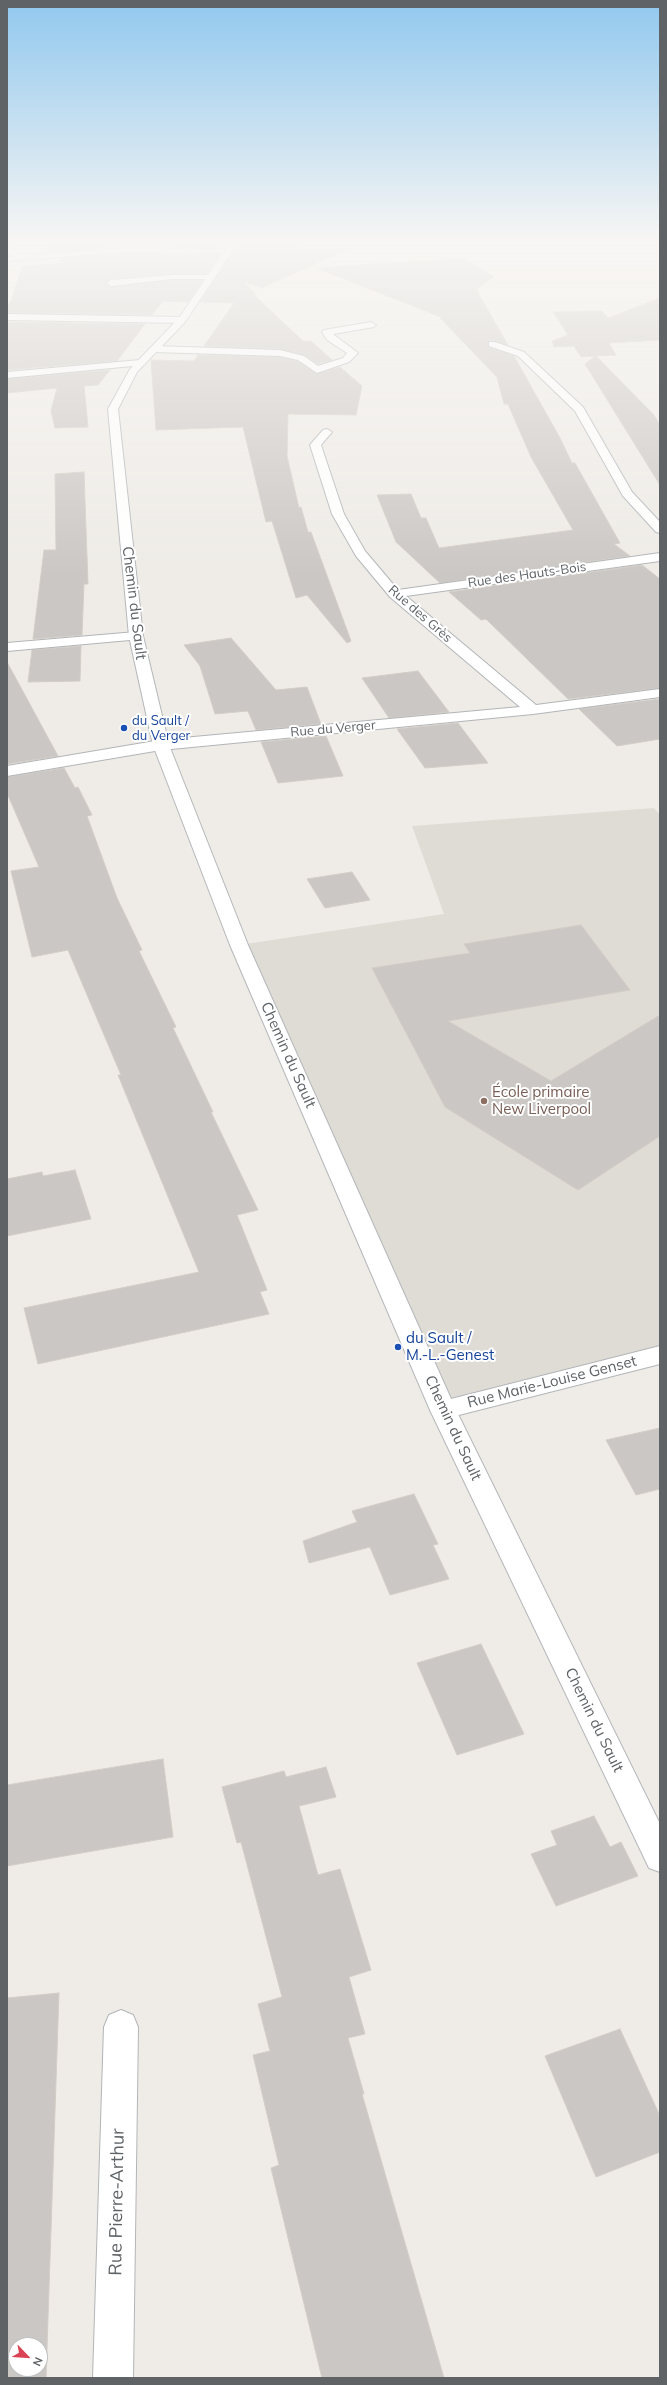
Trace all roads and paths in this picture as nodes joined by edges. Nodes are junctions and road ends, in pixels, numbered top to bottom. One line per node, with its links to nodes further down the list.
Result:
1 (151, 352): 6 (street, Chemin du Sault)
2 (202, 352): 6 (street)
3 (270, 352): 4 (street)
4 (352, 352)
5 (516, 352): 9 (street)
6 (147, 356): 7 (street); 12 (street, Chemin du Sault)
7 (7, 375)
8 (327, 432): 11 (street, Rue des Grès)
9 (660, 529)
10 (660, 557): 11 (street, Rue des Hauts-Bois)
11 (395, 594): 15 (street, Rue des Grès)
12 (136, 636): 13 (street); 16 (street, Chemin du Sault)
13 (7, 647)
14 (660, 693): 15 (street, Rue du Verger)
15 (533, 710): 16 (street, Rue du Verger)
16 (161, 745): 17 (street, Rue du Verger); 19 (street, Chemin du Sault)
17 (7, 771)
18 (660, 1354): 19 (street, Rue Marie-Louise Genset)
19 (443, 1410): 20 (street, Chemin du Sault)
20 (660, 1857)
21 (120, 2027): 22 (street, Rue Pierre-Arthur)
22 (113, 2378)

